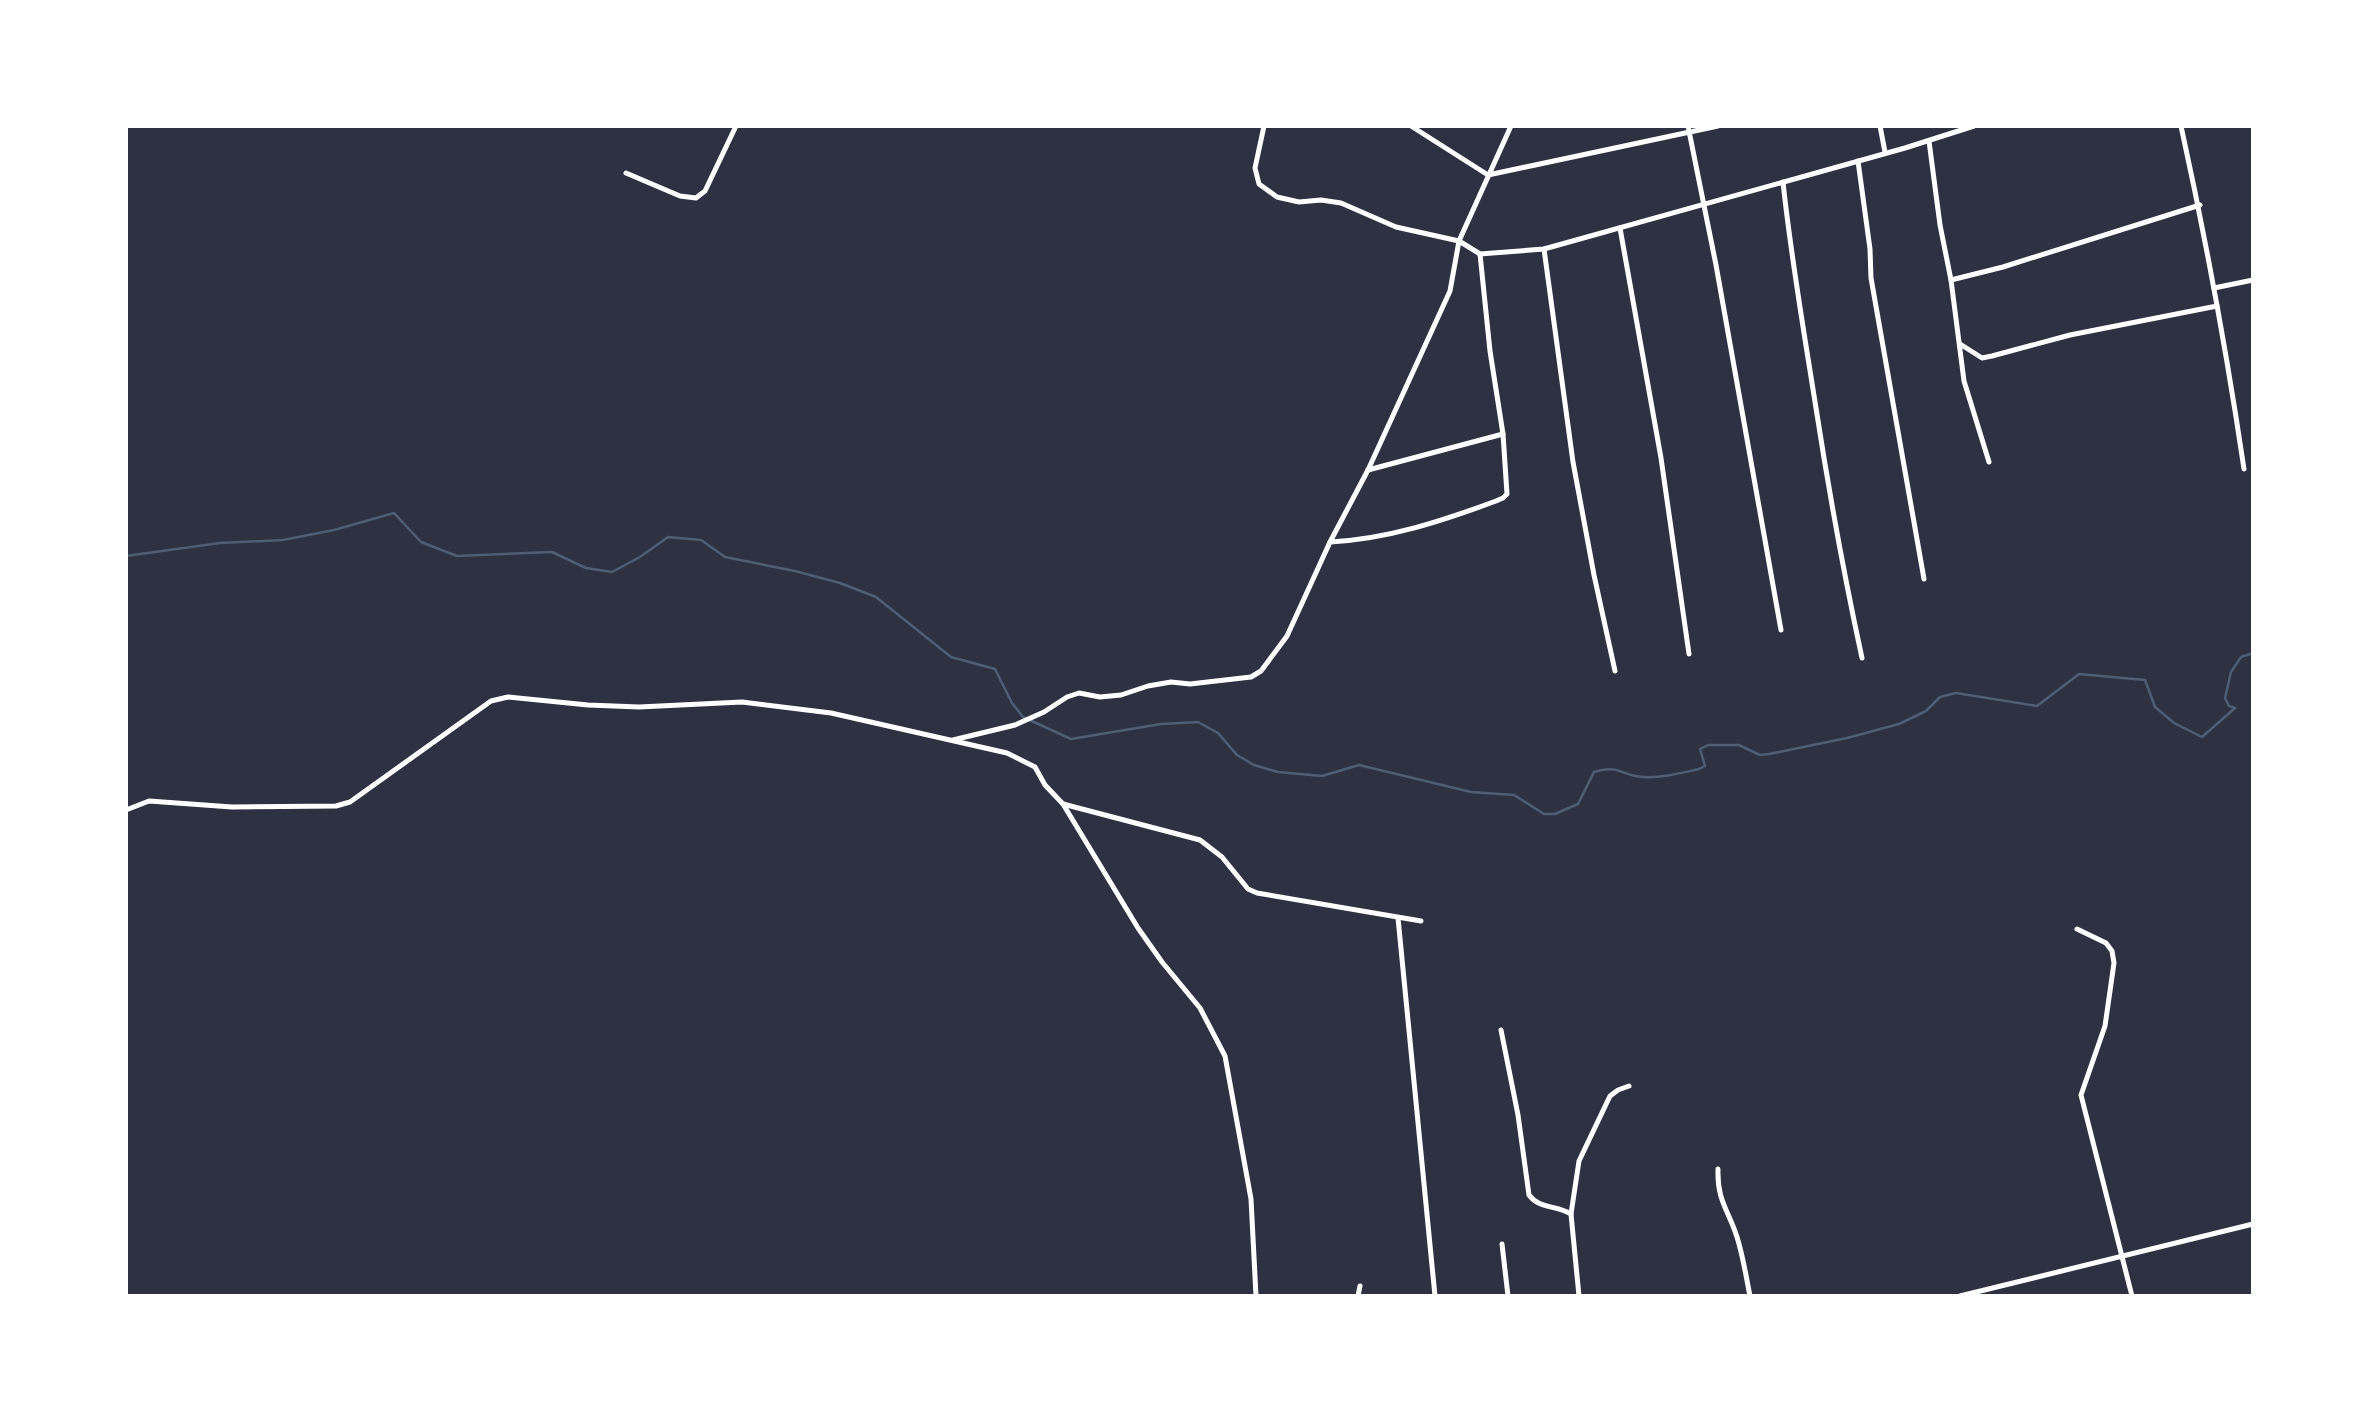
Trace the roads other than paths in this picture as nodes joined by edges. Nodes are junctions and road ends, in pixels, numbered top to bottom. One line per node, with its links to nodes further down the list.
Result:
1 (736, 126): 13 (street)
2 (1264, 126): 19 (street)
3 (1411, 126): 14 (street)
4 (1511, 126): 14 (street)
5 (1718, 126): 9 (street)
6 (1880, 126): 11 (street)
7 (1974, 126): 10 (street)
8 (2181, 126): 17 (street)
9 (1688, 130): 14 (street); 16 (street)
10 (1929, 141): 11 (street); 22 (street)
11 (1885, 152): 12 (street)
12 (1858, 161): 15 (street); 32 (street)
13 (626, 173)
14 (1488, 175): 19 (street)
15 (1783, 182): 16 (street); 35 (street)
16 (1703, 205): 18 (street); 33 (street)
17 (2200, 205): 22 (street); 24 (street)
18 (1620, 228): 20 (street); 34 (street)
19 (1459, 241): 21 (street); 30 (street)
20 (1544, 249): 21 (street); 36 (street)
21 (1480, 254): 27 (street)
22 (1951, 280): 26 (street)
23 (2253, 280): 24 (street)
24 (2214, 288): 25 (street)
25 (2217, 306): 26 (street); 29 (street)
26 (1960, 344): 28 (street)
27 (1503, 434): 30 (street); 31 (street)
28 (1989, 462)
29 (2244, 469)
30 (1368, 470): 31 (street)
31 (1330, 542): 37 (street)
32 (1924, 579)
33 (1781, 630)
34 (1689, 654)
35 (1862, 658)
36 (1615, 671)
37 (950, 741): 38 (street); 39 (street)
38 (1063, 804): 40 (street); 51 (street)
39 (126, 810)
40 (1398, 918): 41 (street); 53 (street)
41 (1421, 921)
42 (2077, 929): 49 (street)
43 (1501, 1030): 46 (street)
44 (1629, 1086): 46 (street)
45 (1718, 1169): 56 (street)
46 (1571, 1214): 55 (street)
47 (2253, 1224): 49 (street)
48 (1502, 1244): 54 (street)
49 (2121, 1255): 57 (street); 58 (street)
50 (1360, 1286): 52 (street)
51 (1256, 1296)
52 (1358, 1296)
53 (1435, 1296)
54 (1508, 1296)
55 (1579, 1296)
56 (1750, 1296)
57 (1960, 1296)
58 (2132, 1296)

